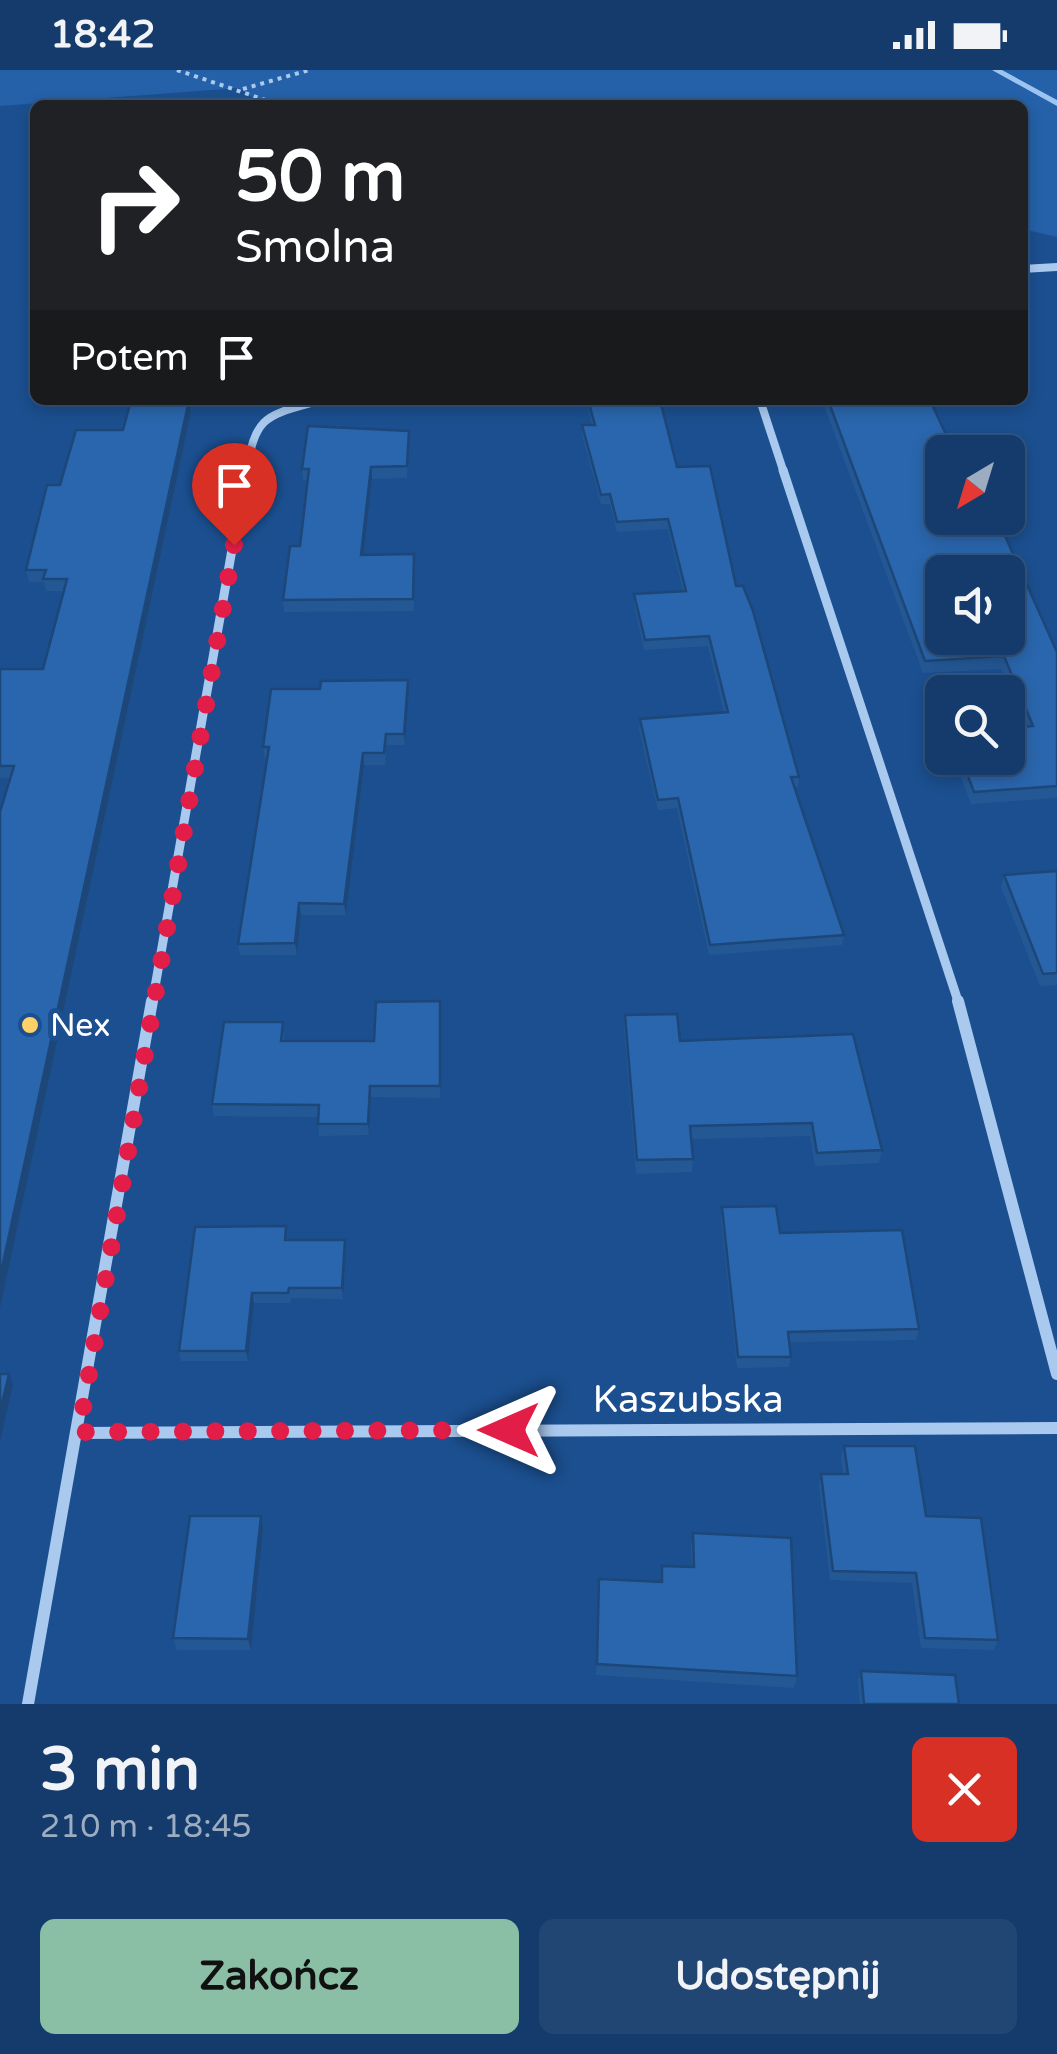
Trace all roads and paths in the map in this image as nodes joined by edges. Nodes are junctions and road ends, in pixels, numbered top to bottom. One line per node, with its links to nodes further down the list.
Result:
1 (178, 70): 3 (path)
2 (309, 70): 3 (path)
3 (240, 90): 4 (path)
4 (267, 100)
5 (1057, 267): 6 (street)
6 (1028, 269)
7 (304, 405): 11 (street)
8 (762, 405): 9 (street)
9 (1057, 1374)
10 (1057, 1428): 11 (street, Kaszubska)
11 (79, 1432): 12 (street)
12 (28, 1704)

